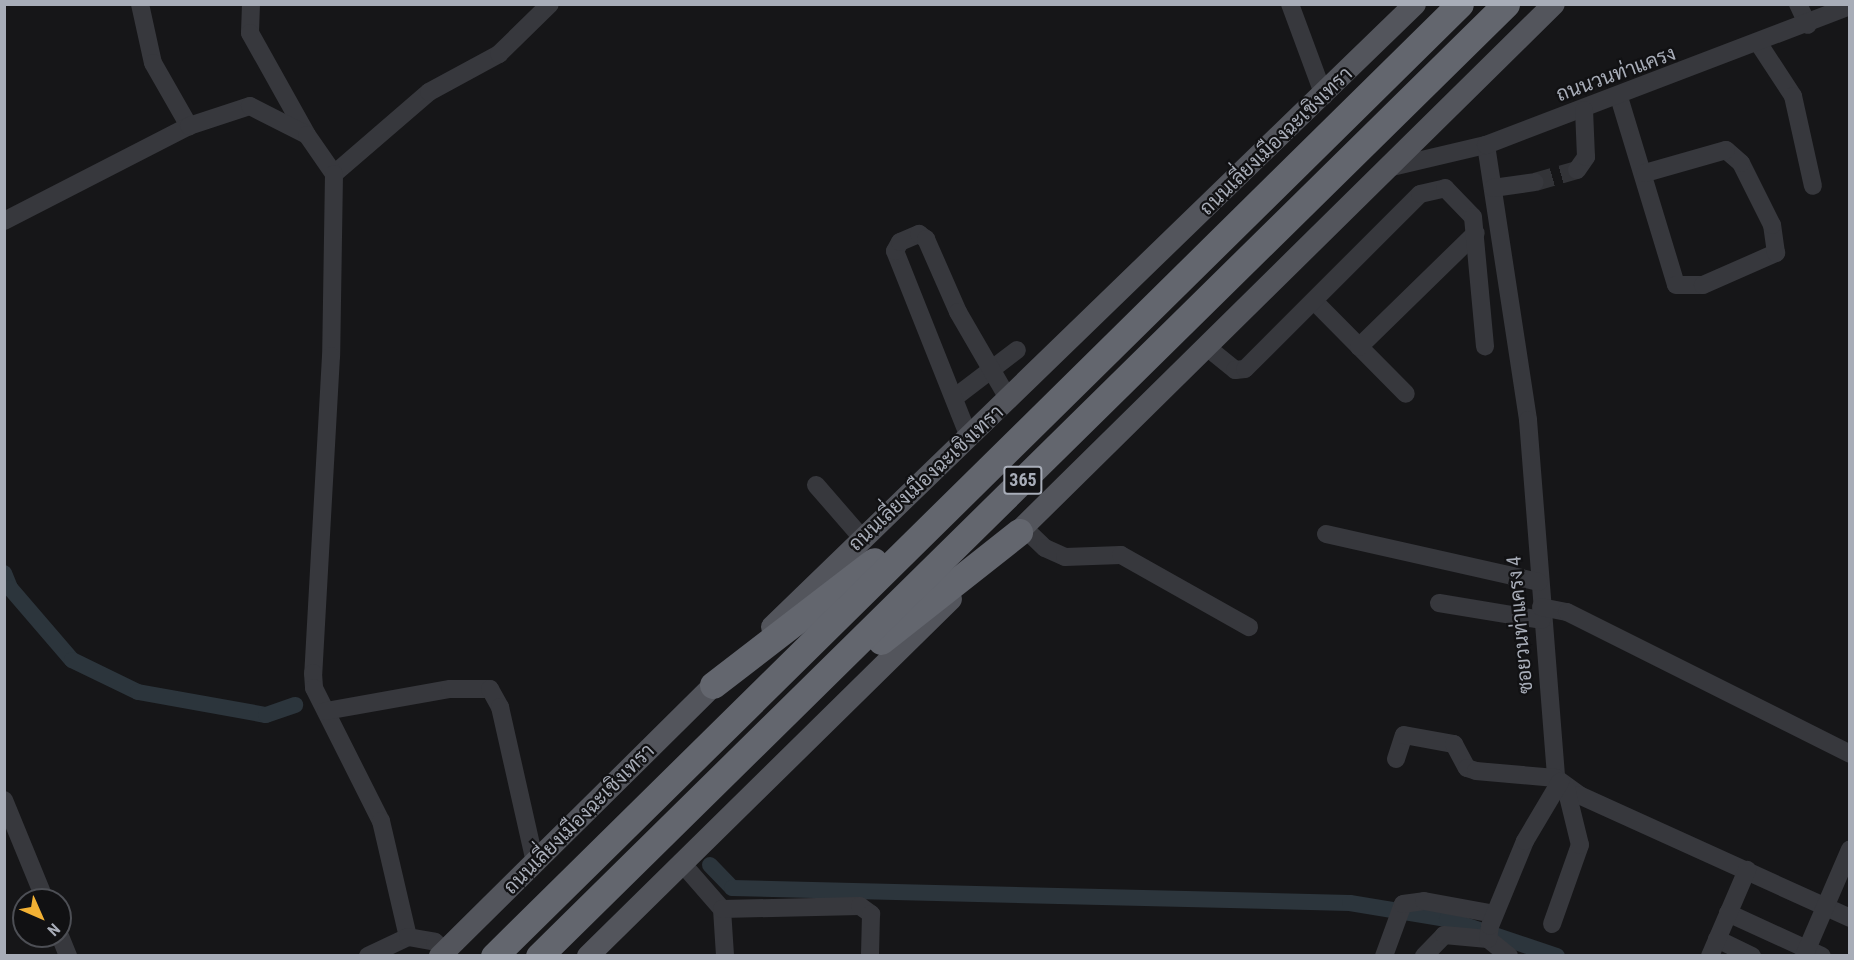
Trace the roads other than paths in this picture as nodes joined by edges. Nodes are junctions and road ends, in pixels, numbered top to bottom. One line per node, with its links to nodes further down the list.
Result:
1 (140, 4): 16 (street)
2 (250, 4): 17 (street)
3 (550, 4): 22 (street)
4 (1290, 4): 13 (street)
5 (1415, 4): 13 (main road, ถนนเลี่ยงเมืองฉะเชิงเทรา)
6 (1460, 4): 39 (highway, ถนนเลี่ยงเมืองฉะเชิงเทรา / 365)
7 (1506, 4): 49 (highway, 365)
8 (1554, 4): 19 (main road, 365)
9 (1798, 4): 11 (street)
10 (1850, 6): 11 (street, ถนนวนท่าแครง)
11 (1808, 25): 12 (street, ถนนวนท่าแครง)
12 (1759, 44): 14 (street, ถนนวนท่าแครง); 24 (street)
13 (1324, 96): 36 (main road, ถนนเลี่ยงเมืองฉะเชิงเทรา)
14 (1619, 97): 15 (street, ถนนวนท่าแครง); 21 (street)
15 (1584, 110): 18 (street, ถนนวนท่าแครง); 20 (street)
16 (189, 126): 17 (street); 26 (street)
17 (307, 135): 22 (street)
18 (1485, 145): 19 (street, ถนนวนท่าแครง); 25 (street, ซอยวนท่าแครง 4)
19 (1392, 167): 31 (main road, 365)
20 (1577, 171)
21 (1645, 173): 21 (street)
22 (334, 174): 48 (street)
23 (1535, 182): 25 (street)
24 (1813, 186)
25 (1493, 188): 43 (street, ซอยวนท่าแครง 4)
26 (4, 221)
27 (1476, 233): 28 (street); 29 (street); 30 (street)
28 (1315, 302): 30 (street); 31 (street)
29 (1485, 346)
30 (1359, 347): 34 (street)
31 (1208, 348): 40 (main road, 365)
32 (1017, 350): 33 (street)
33 (991, 371): 35 (street); 35 (street); 36 (street)
34 (1406, 394)
35 (954, 398): 37 (street)
36 (1009, 400): 37 (main road, ถนนเลี่ยงเมืองฉะเชิงเทรา)
37 (969, 437): 42 (main road, ถนนเลี่ยงเมืองฉะเชิงเทรา)
38 (816, 485): 42 (street)
39 (972, 485): 47 (highway); 72 (highway, ถนนเลี่ยงเมืองฉะเชิงเทรา / 365)
40 (1021, 530): 46 (street); 49 (highway); 56 (main road, 365)
41 (1326, 534): 43 (street)
42 (862, 538): 47 (main road, ถนนเลี่ยงเมืองฉะเชิงเทรา)
43 (1539, 582): 45 (street, ซอยวนท่าแครง 4)
44 (1439, 603): 45 (street)
45 (1541, 613): 50 (street); 52 (street, ซอยวนท่าแครง 4)
46 (1249, 627)
47 (713, 685): 55 (main road, ถนนเลี่ยงเมืองฉะเชิงเทรา)
48 (326, 711): 55 (street); 66 (street)
49 (772, 726): 73 (highway, 365)
50 (1850, 754)
51 (1396, 759): 52 (street)
52 (1561, 783): 57 (street); 63 (street); 65 (street, ซอยวนท่าแครง 4)
53 (4, 800): 59 (street)
54 (1850, 849): 58 (street)
55 (535, 862): 69 (main road, ถนนเลี่ยงเมืองฉะเชิงเทรา)
56 (681, 862): 61 (street); 74 (main road, 365)
57 (1747, 870): 60 (street); 62 (street)
58 (1843, 884): 60 (street)
59 (40, 888)
60 (1827, 907): 64 (street); 70 (street)
61 (722, 909): 75 (street); 76 (street)
62 (1728, 913): 68 (street); 70 (street)
63 (1494, 914): 67 (street); 77 (street)
64 (1850, 918)
65 (1552, 924)
66 (408, 937): 69 (street); 71 (street)
67 (1488, 939): 78 (street); 79 (street)
68 (1713, 947): 80 (street)
69 (443, 953)
70 (1811, 953)
71 (368, 956)
72 (494, 956)
73 (539, 956)
74 (588, 956)
75 (725, 956)
76 (870, 956)
77 (1384, 956)
78 (1424, 956)
79 (1509, 956)
80 (1752, 956)

